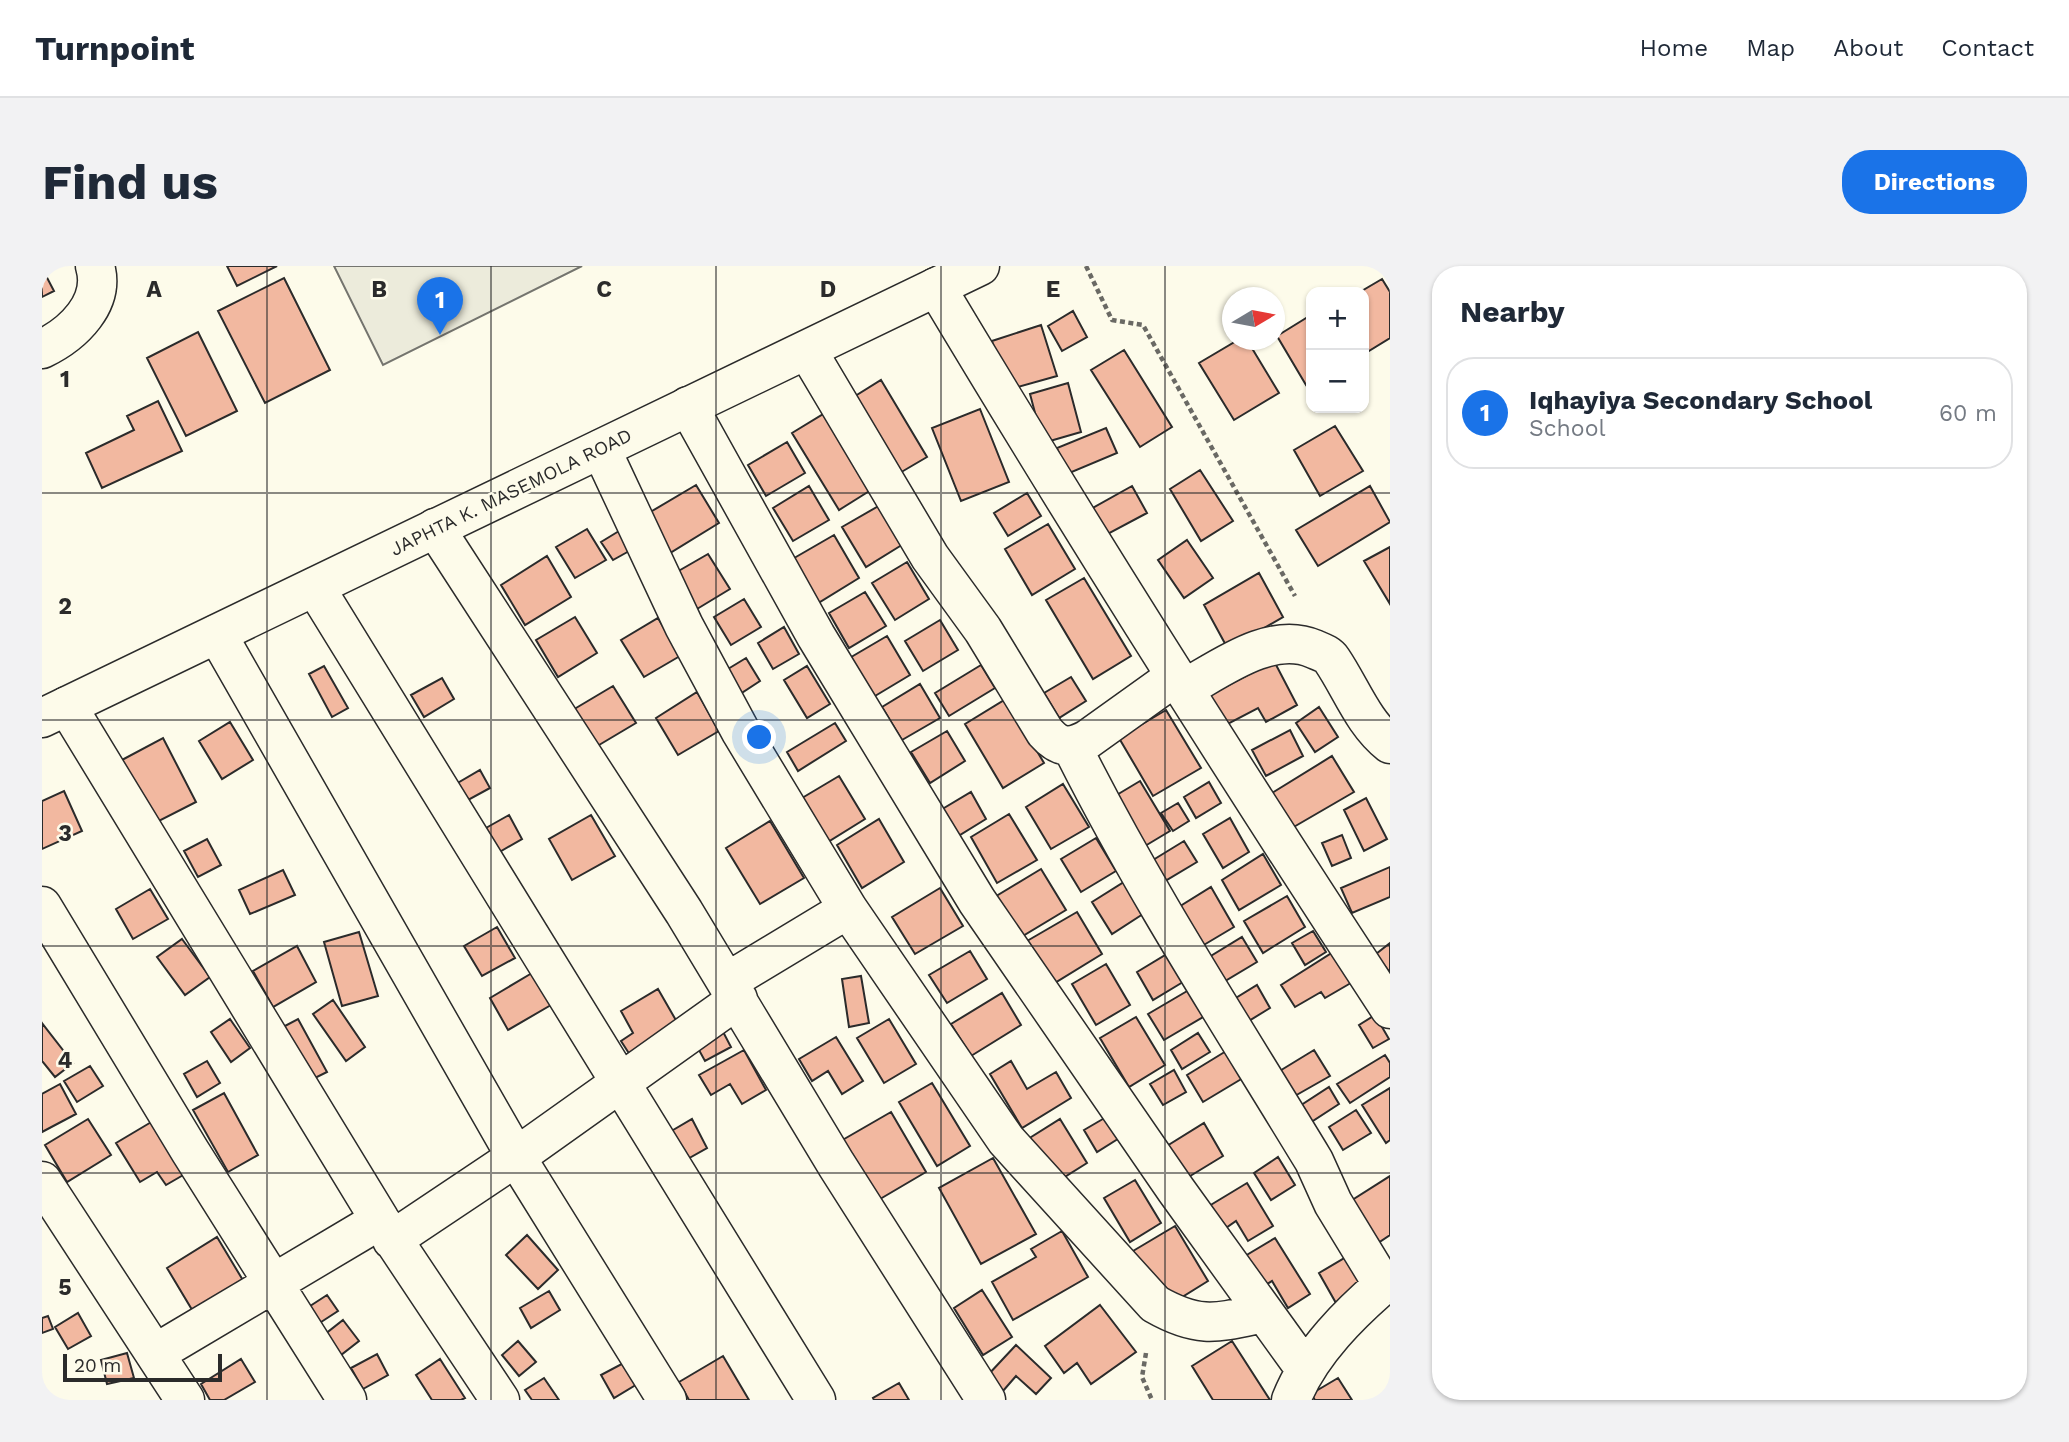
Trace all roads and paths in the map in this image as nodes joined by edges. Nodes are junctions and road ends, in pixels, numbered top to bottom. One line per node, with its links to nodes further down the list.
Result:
1 (95, 266): 5 (street)
2 (980, 266): 4 (street, JAPHTA K. MASEMOLA ROAD)
3 (1086, 266): 12 (path)
4 (936, 287): 6 (street, JAPHTA K. MASEMOLA ROAD); 13 (street)
5 (42, 349)
6 (807, 350): 7 (street, JAPHTA K. MASEMOLA ROAD); 16 (street)
7 (688, 406): 8 (street, JAPHTA K. MASEMOLA ROAD); 27 (street)
8 (601, 449): 9 (street, JAPHTA K. MASEMOLA ROAD); 18 (street)
9 (435, 528): 10 (street, JAPHTA K. MASEMOLA ROAD); 19 (street)
10 (315, 587): 11 (street, JAPHTA K. MASEMOLA ROAD); 21 (street)
11 (217, 634): 14 (street, JAPHTA K. MASEMOLA ROAD); 22 (street)
12 (1330, 656): 13 (street); 15 (street)
13 (1180, 682): 16 (street); 20 (street)
14 (55, 712): 24 (street)
15 (1390, 744)
16 (1072, 747): 25 (street)
17 (42, 906): 26 (street)
18 (848, 909): 19 (street); 27 (street)
19 (733, 990): 21 (street); 35 (street)
20 (1390, 1009)
21 (621, 1082): 22 (street); 34 (street)
22 (516, 1157): 24 (street); 33 (street)
23 (42, 1181): 28 (street)
24 (386, 1230): 26 (street); 32 (street)
25 (1387, 1282): 29 (street)
26 (273, 1285): 28 (street); 31 (street)
27 (1263, 1313): 29 (street)
28 (156, 1353): 30 (street)
29 (1298, 1384)
30 (185, 1400)
31 (347, 1400)
32 (500, 1400)
33 (667, 1400)
34 (816, 1400)
35 (986, 1400)

